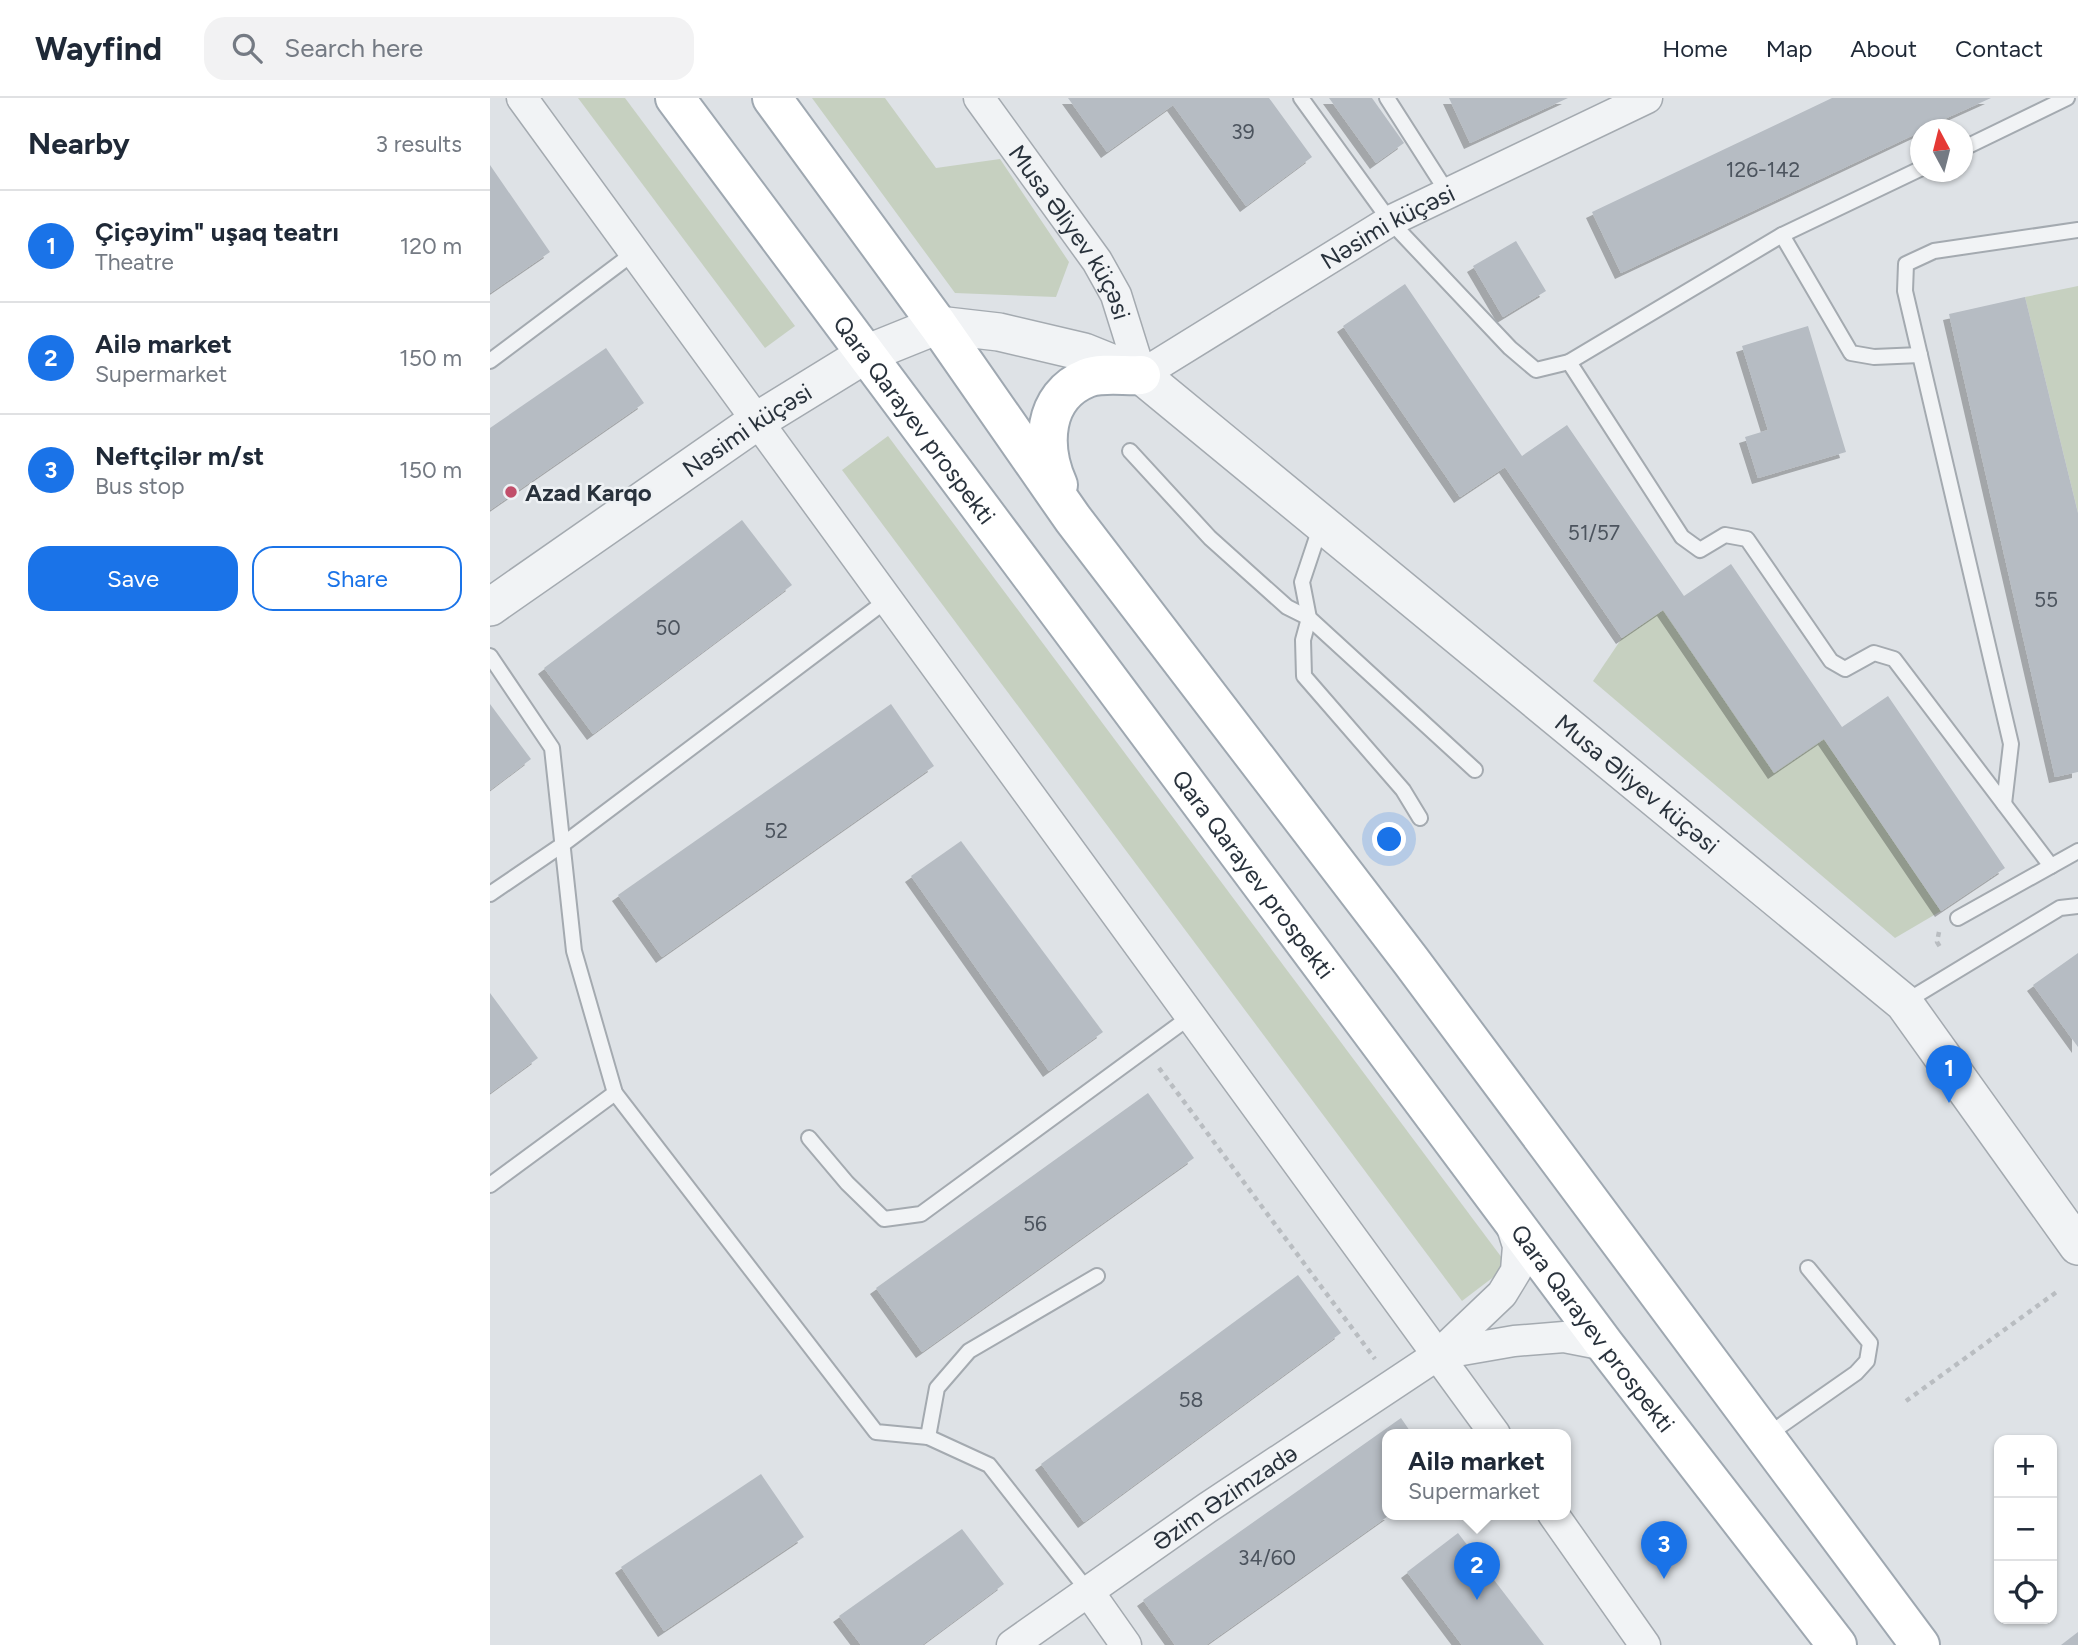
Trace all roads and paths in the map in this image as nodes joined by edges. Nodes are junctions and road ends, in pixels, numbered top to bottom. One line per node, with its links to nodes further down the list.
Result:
1 (522, 98): 15 (street)
2 (675, 98): 18 (main road, Qara Qarayev prospekti)
3 (772, 98): 16 (main road)
4 (979, 98): 21 (street, Musa Əliyev küçəsi)
5 (1301, 98): 12 (lane)
6 (1387, 98): 11 (lane)
7 (1647, 98): 11 (street, Nəsimi küçəsi)
8 (2067, 98): 9 (lane)
9 (1973, 144)
10 (1910, 174): 14 (lane)
11 (1449, 195): 12 (street, Nəsimi küçəsi)
12 (1391, 221): 20 (lane); 21 (street, Nəsimi küçəsi)
13 (2078, 230): 19 (lane)
14 (1782, 235): 19 (lane); 20 (lane)
15 (635, 252): 17 (lane); 22 (street)
16 (938, 325): 18 (street, Nəsimi küçəsi); 21 (street, Musa Əliyev küçəsi); 24 (main road)
17 (492, 354)
18 (866, 354): 22 (street, Nəsimi küçəsi); 45 (main road, Qara Qarayev prospekti)
19 (1920, 355): 31 (lane)
20 (1569, 362): 31 (lane)
21 (1141, 375): 24 (main road); 25 (street, Musa Əliyev küçəsi)
22 (757, 421): 26 (street); 27 (street, Nəsimi küçəsi)
23 (1130, 451): 28 (lane)
24 (1073, 519): 56 (main road)
25 (1321, 524): 28 (lane); 39 (street, Musa Əliyev küçəsi)
26 (887, 600): 33 (lane); 40 (street)
27 (490, 607)
28 (1309, 618): 30 (lane); 32 (lane)
29 (490, 656): 33 (lane)
30 (1475, 771)
31 (2004, 804): 35 (lane)
32 (1420, 818)
33 (562, 845): 36 (lane); 42 (lane)
34 (2078, 851): 35 (lane)
35 (2051, 866): 38 (lane)
36 (490, 894)
37 (2078, 906): 39 (lane)
38 (1958, 918)
39 (1904, 1003): 46 (street, Musa Əliyev küçəsi)
40 (1191, 1016): 41 (lane); 51 (street)
41 (1145, 1049): 43 (lane); 52 (path)
42 (615, 1093): 44 (lane); 55 (lane)
43 (810, 1138)
44 (490, 1185)
45 (1508, 1216): 50 (main road, Qara Qarayev prospekti); 51 (street, Əzim Əzimzadə)
46 (2078, 1246)
47 (1808, 1268): 56 (lane)
48 (1097, 1276): 55 (lane)
49 (2057, 1291): 53 (path)
50 (1605, 1345): 51 (street); 62 (main road, Qara Qarayev prospekti)
51 (1439, 1354): 52 (street, Əzim Əzimzadə); 54 (street)
52 (1394, 1385): 58 (street, Əzim Əzimzadə)
53 (1906, 1401)
54 (1492, 1429)
55 (928, 1437): 58 (lane)
56 (1765, 1437): 63 (main road)
57 (1557, 1520): 61 (street)
58 (1088, 1591): 59 (street, Əzim Əzimzadə); 60 (street)
59 (1012, 1645)
60 (1126, 1645)
61 (1645, 1645)
62 (1838, 1645)
63 (1920, 1645)

